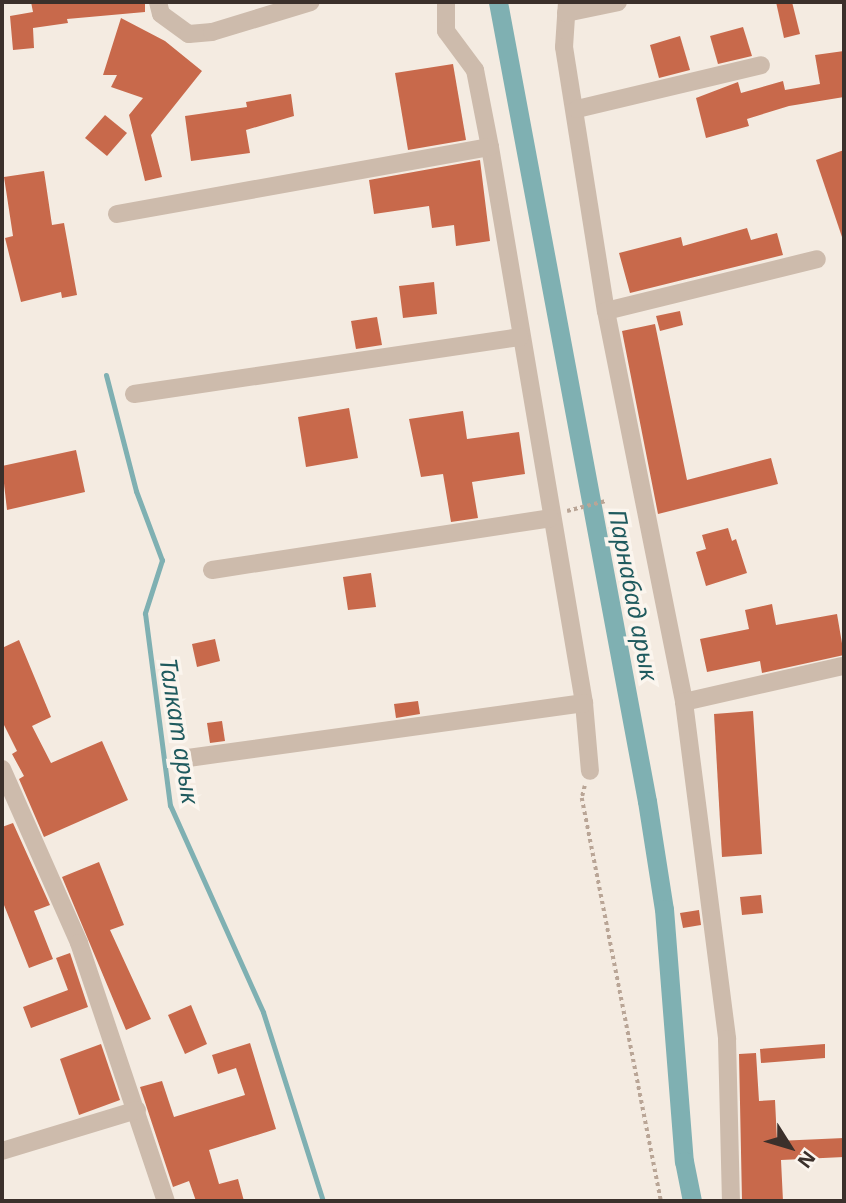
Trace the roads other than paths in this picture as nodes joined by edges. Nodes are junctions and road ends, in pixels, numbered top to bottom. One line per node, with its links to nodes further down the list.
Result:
1 (158, 2): 2 (street)
2 (311, 2)
3 (446, 2): 8 (street)
4 (618, 2): 5 (street)
5 (567, 7): 7 (street)
6 (761, 65): 7 (street)
7 (577, 109): 11 (street)
8 (490, 147): 9 (street); 12 (street)
9 (117, 214)
10 (817, 259): 11 (street)
11 (606, 311): 17 (street)
12 (520, 337): 13 (street); 14 (street)
13 (134, 394)
14 (551, 518): 15 (street); 18 (street)
15 (212, 570)
16 (842, 666): 17 (street)
17 (684, 702): 25 (street)
18 (584, 703): 19 (street); 21 (street)
19 (188, 758)
20 (2, 769): 22 (street)
21 (590, 771)
22 (137, 1110): 23 (street); 24 (street)
23 (2, 1151)
24 (166, 1201)
25 (731, 1201)

